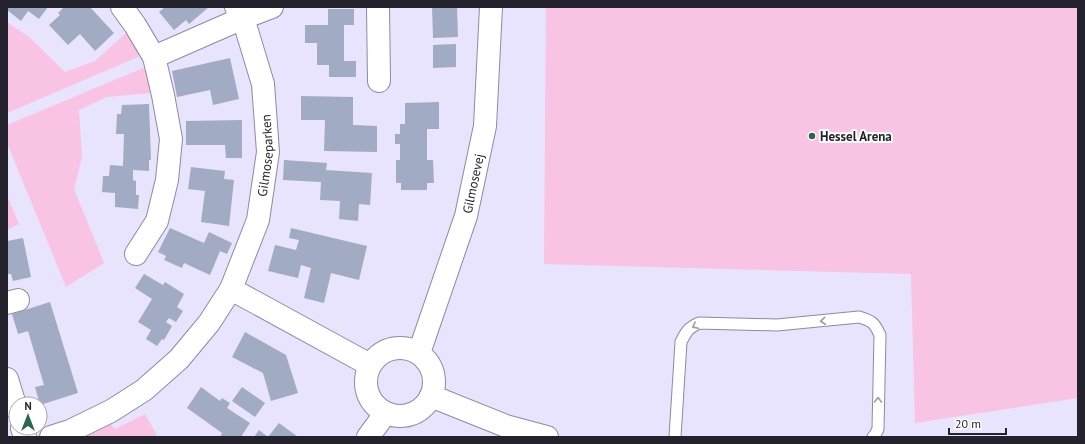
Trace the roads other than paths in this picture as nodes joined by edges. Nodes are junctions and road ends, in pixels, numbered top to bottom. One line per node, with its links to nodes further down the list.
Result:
1 (122, 7): 6 (street)
2 (272, 7): 5 (street)
3 (378, 7): 7 (street)
4 (492, 7): 10 (street, Gilmosevej)
5 (239, 13): 6 (street); 9 (street, Gilmoseparken)
6 (154, 57): 8 (street)
7 (378, 81)
8 (136, 254)
9 (231, 289): 11 (street); 17 (street, Gilmoseparken)
10 (419, 353): 11 (street); 14 (street)
11 (370, 365): 15 (street)
12 (7, 379): 13 (street)
13 (12, 396)
14 (431, 396): 15 (street); 16 (street)
15 (385, 414): 18 (street)
16 (504, 432): 19 (street)
17 (51, 437)
18 (368, 437)
19 (547, 437)
20 (675, 437): 21 (lane, one-way to 20)
21 (873, 437)

